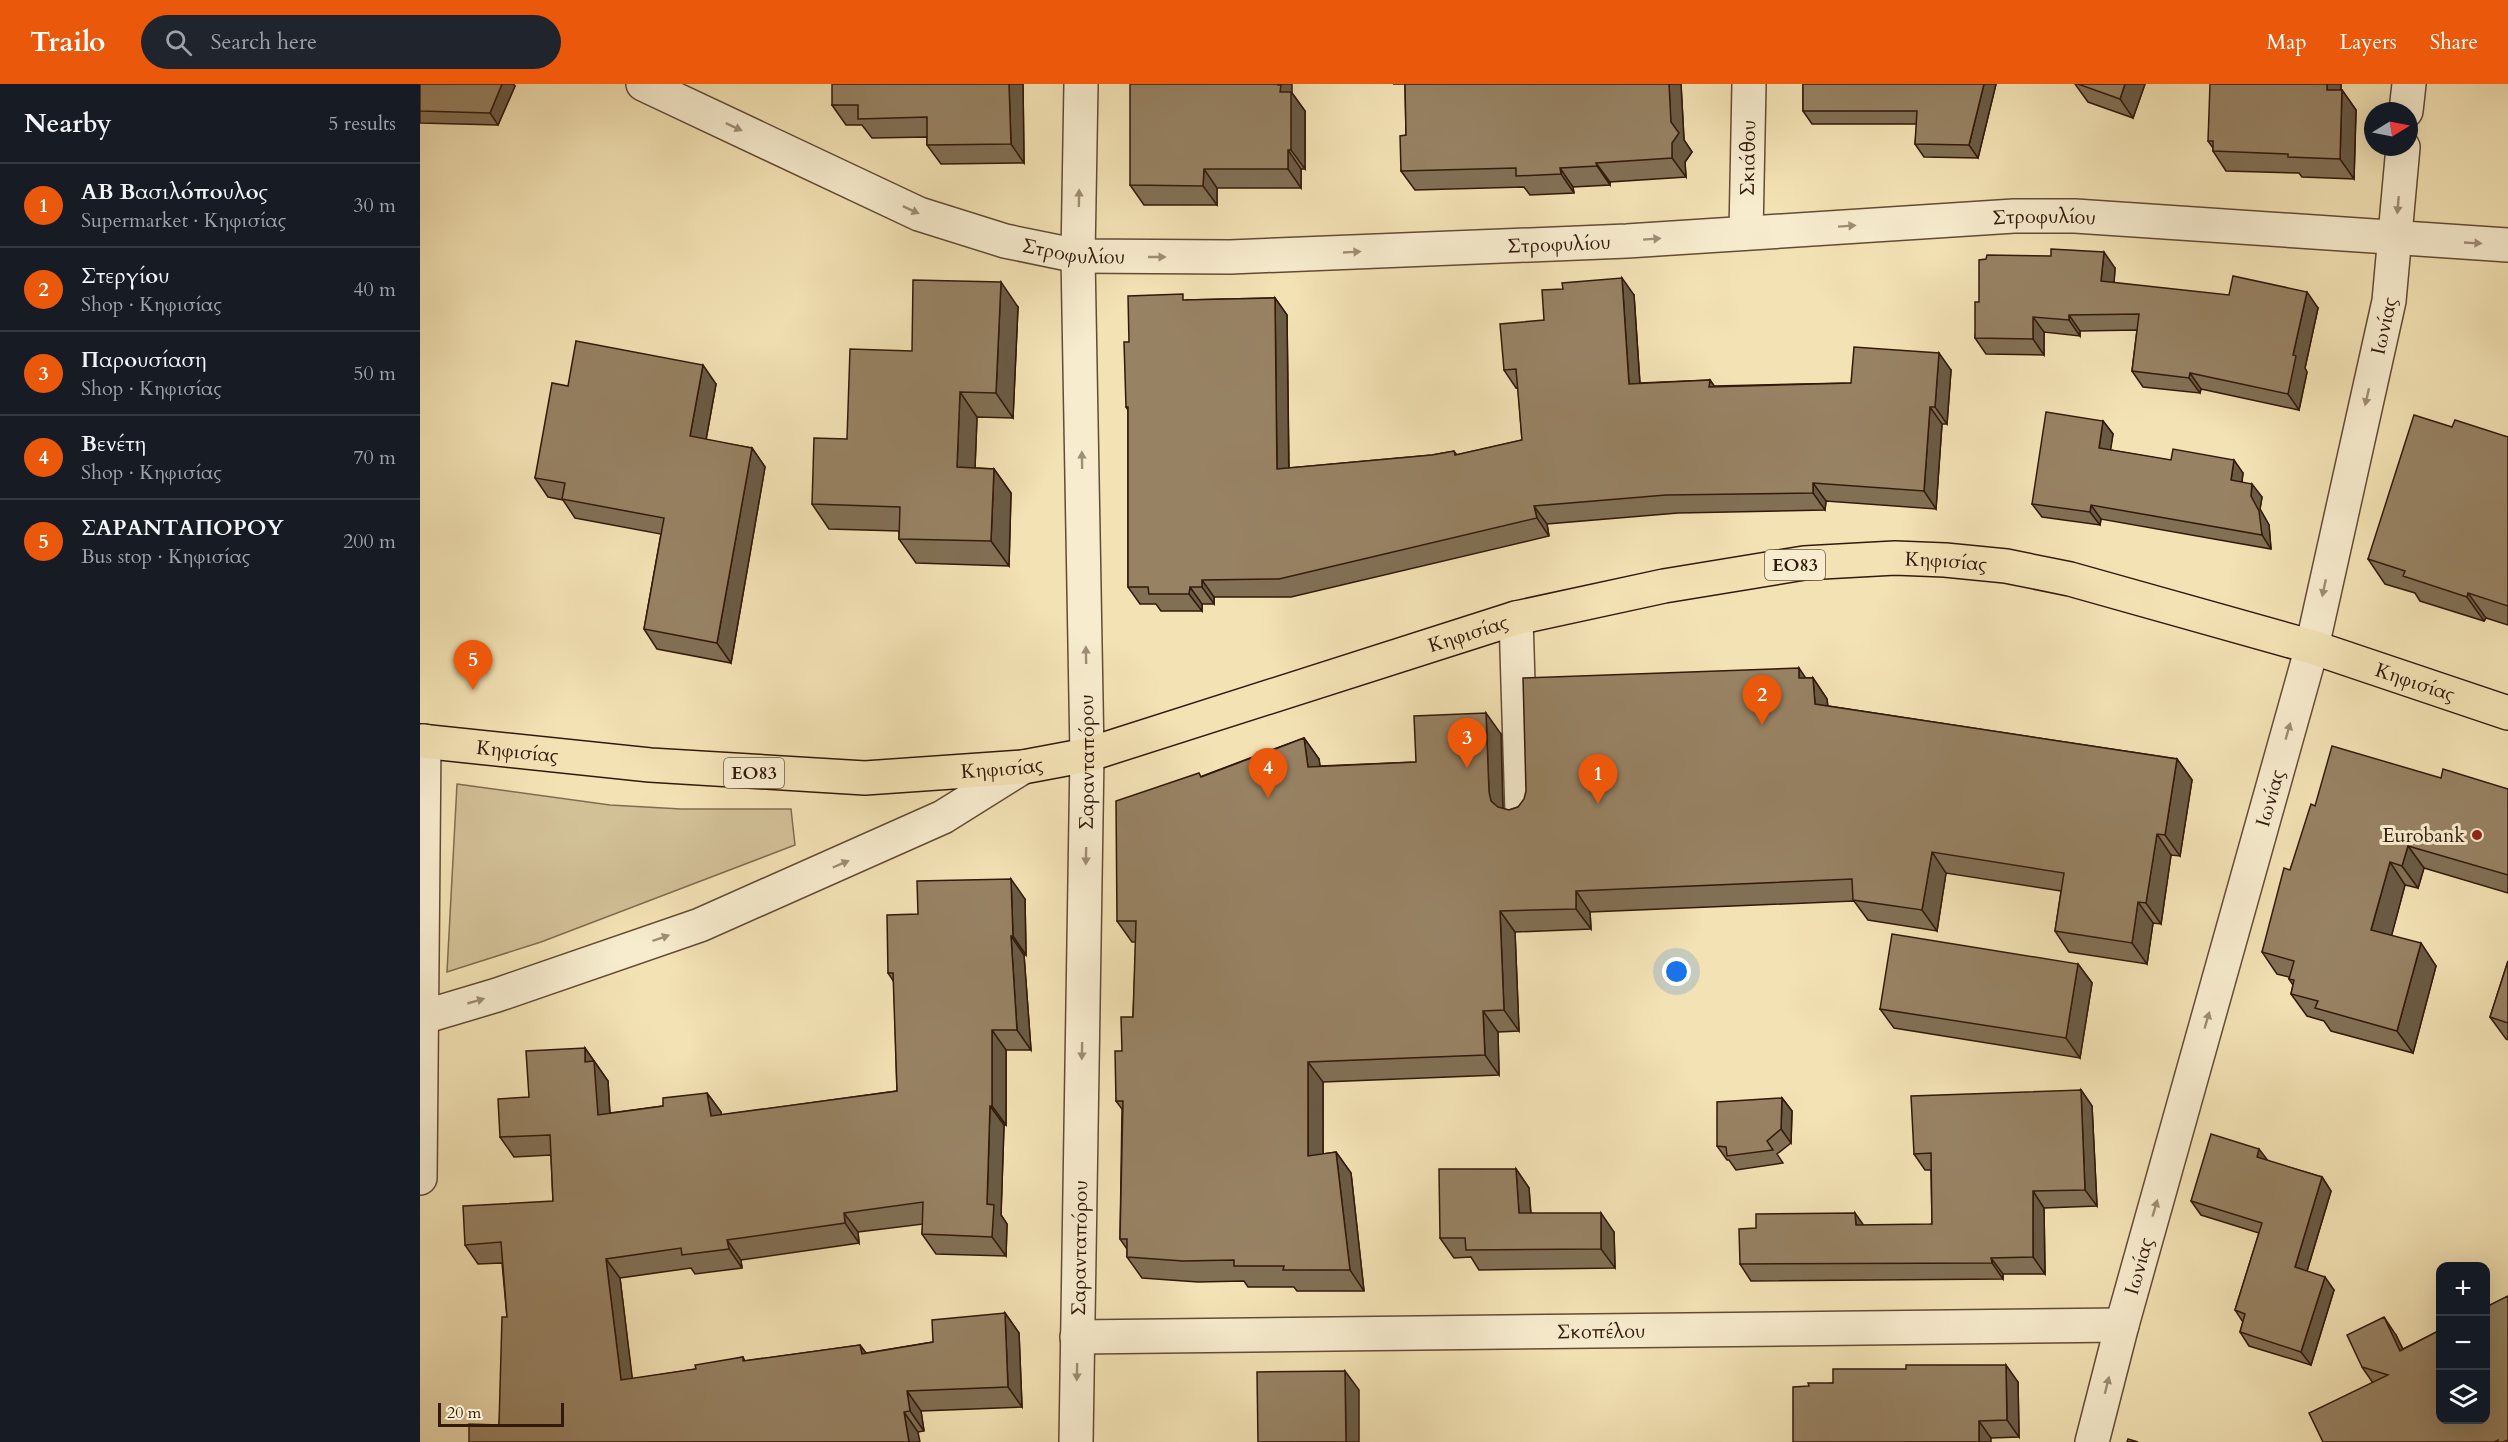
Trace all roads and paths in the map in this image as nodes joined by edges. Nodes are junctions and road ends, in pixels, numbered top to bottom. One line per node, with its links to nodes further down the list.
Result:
1 (643, 84): 5 (street, Στροφυλίου)
2 (1081, 84): 11 (street, Σαρανταπόρου, one-way to 2)
3 (1749, 84): 8 (street, Σκιάθου)
4 (2409, 84): 6 (street)
5 (686, 95): 11 (street, Στροφυλίου, one-way to 11)
6 (2407, 102)
7 (2402, 156): 9 (street, Ιωνίας, one-way to 9)
8 (1746, 233): 9 (street, Στροφυλίου, one-way to 9); 11 (street, Στροφυλίου, one-way to 8)
9 (2395, 239): 10 (street, Στροφυλίου, one-way to 10); 13 (street, Ιωνίας, one-way to 13)
10 (2508, 245)
11 (1078, 256): 16 (street, Σαρανταπόρου, one-way to 11)
12 (1516, 618): 13 (main road, Κηφισίας / ΕΟ83); 16 (main road, Κηφισίας / ΕΟ83); 18 (street)
13 (2312, 647): 14 (main road, Κηφισίας / ΕΟ83); 21 (street, Ιωνίας, one-way to 13)
14 (2508, 713)
15 (422, 741): 17 (main road, Κηφισίας / ΕΟ83); 19 (street)
16 (1087, 755): 17 (main road, Κηφισίας / ΕΟ83); 22 (street, Σαρανταπόρου, one-way to 22)
17 (1023, 767): 19 (street, one-way to 17)
18 (1522, 812)
19 (420, 1018): 20 (street)
20 (420, 1178)
21 (2122, 1325): 22 (street, Σκοπέλου); 24 (street, Ιωνίας, one-way to 21)
22 (1077, 1337): 23 (street, Σαρανταπόρου, one-way to 23)
23 (1076, 1442)
24 (2092, 1442)

